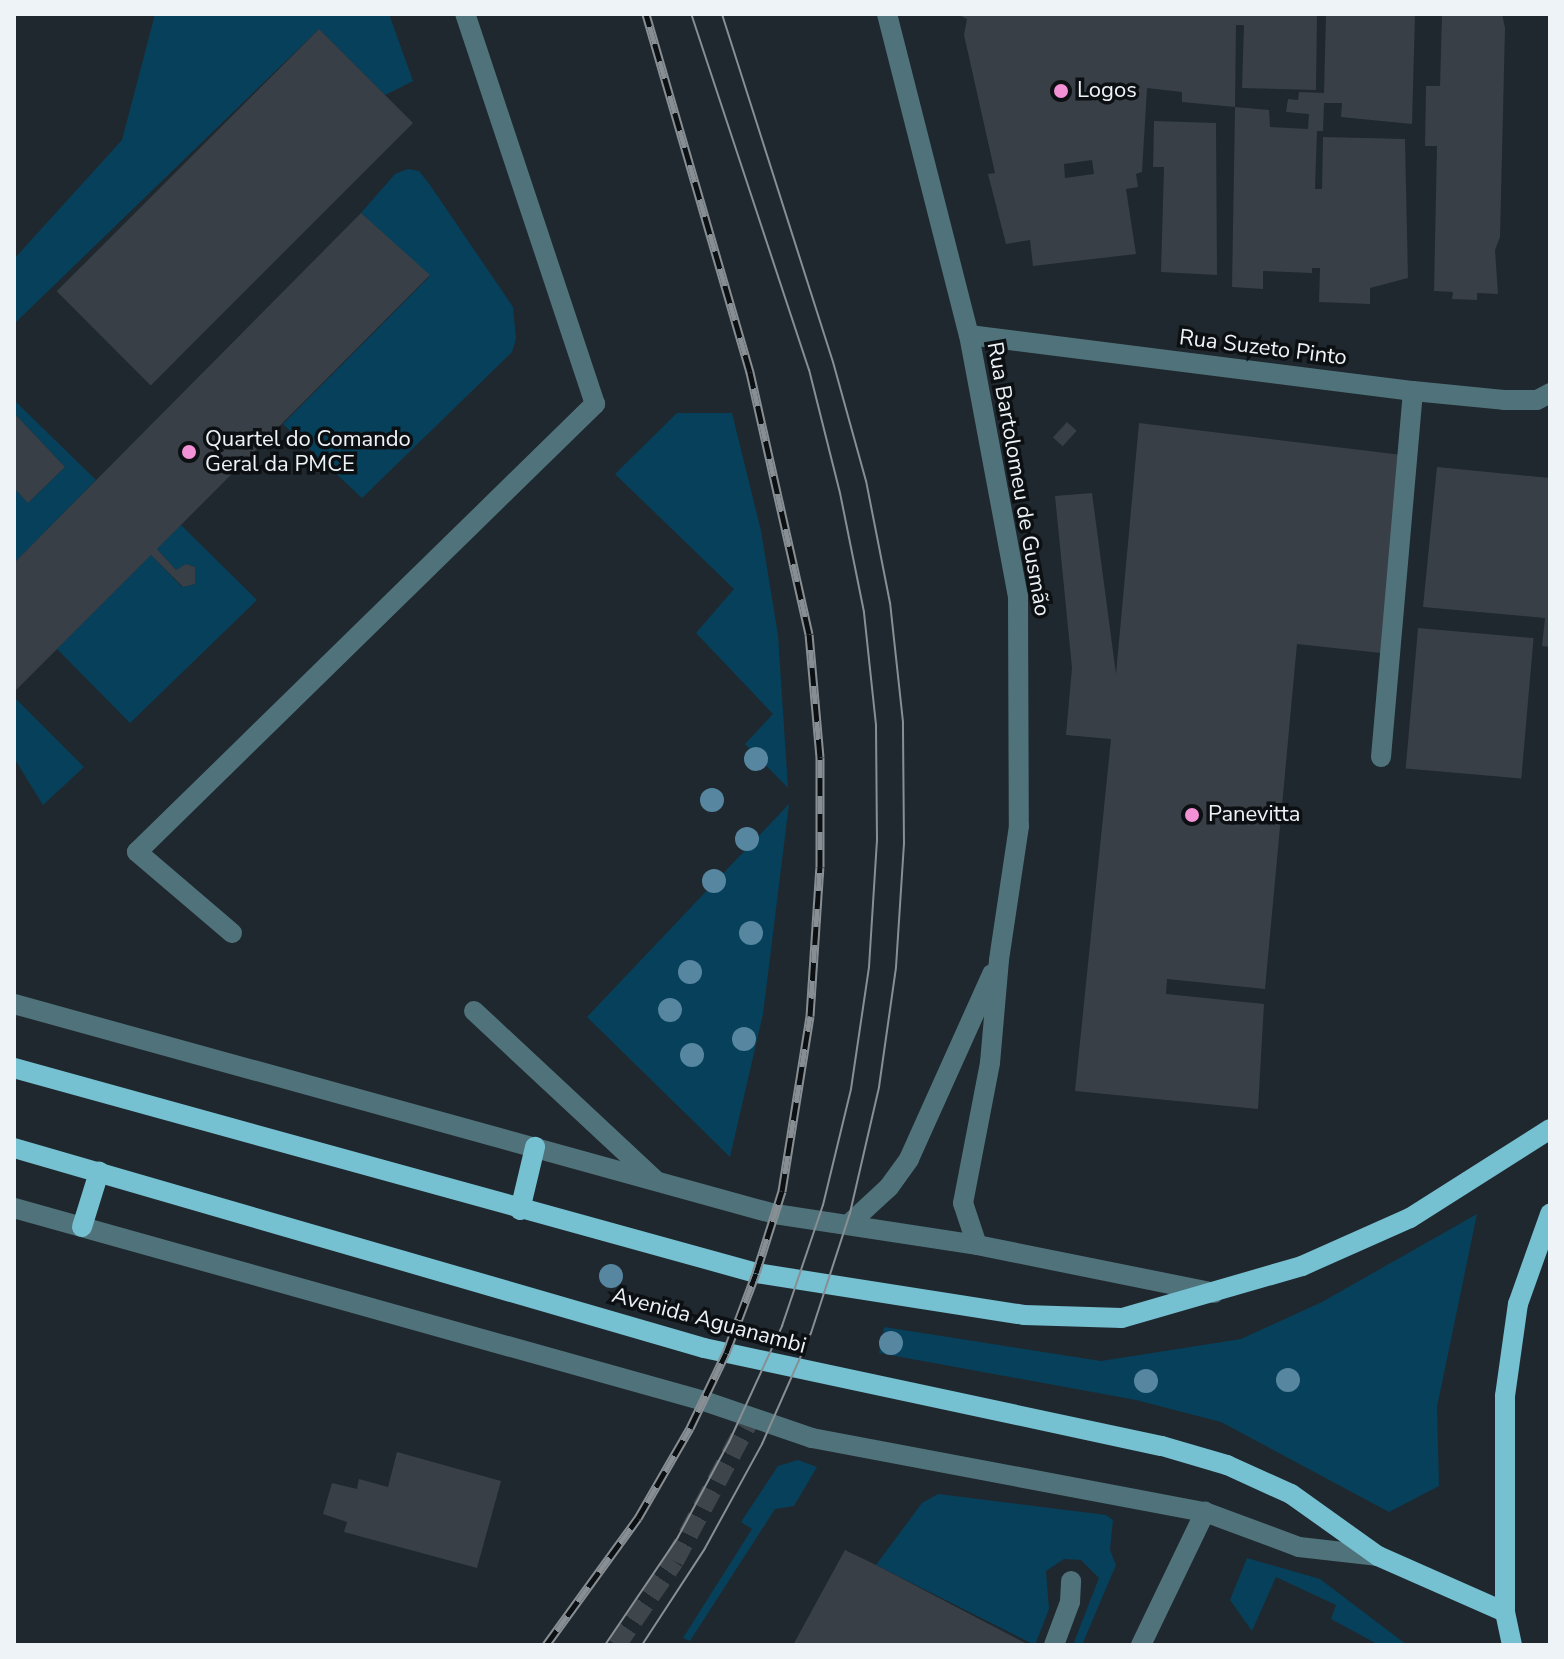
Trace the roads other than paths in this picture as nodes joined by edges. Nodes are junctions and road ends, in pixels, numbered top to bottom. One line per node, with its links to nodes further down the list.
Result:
1 (465, 14): 7 (street)
2 (887, 14): 3 (street, Rua Bartolomeu de Gusmão)
3 (969, 335): 4 (street, Rua Suzeto Pinto); 8 (street, Rua Bartolomeu de Gusmão)
4 (1413, 391): 5 (street, Rua Suzeto Pinto); 6 (street)
5 (1550, 393)
6 (1381, 757)
7 (232, 933)
8 (999, 960): 20 (street, Rua Bartolomeu de Gusmão); 22 (street, Rua Bartolomeu de Gusmão)
9 (14, 1004): 13 (street)
10 (474, 1011): 16 (street)
11 (14, 1068): 18 (main road)
12 (1550, 1129): 23 (main road)
13 (535, 1147): 16 (street); 18 (main road)
14 (14, 1148): 15 (main road, Avenida Aguanambi)
15 (99, 1172): 21 (main road); 25 (main road, Avenida Aguanambi)
16 (657, 1182): 20 (street)
17 (14, 1208): 21 (street, Avenida Aguanambi)
18 (520, 1210): 23 (main road)
19 (1550, 1214): 27 (main road)
20 (849, 1224): 22 (street)
21 (82, 1227): 24 (street, Avenida Aguanambi)
22 (977, 1245): 23 (street)
23 (1214, 1293)
24 (1205, 1512): 25 (street, Avenida Aguanambi); 29 (street)
25 (1378, 1556): 27 (main road, Avenida Aguanambi)
26 (1071, 1581): 28 (street)
27 (1505, 1612): 30 (main road)
28 (1054, 1645)
29 (1141, 1645)
30 (1512, 1645)

